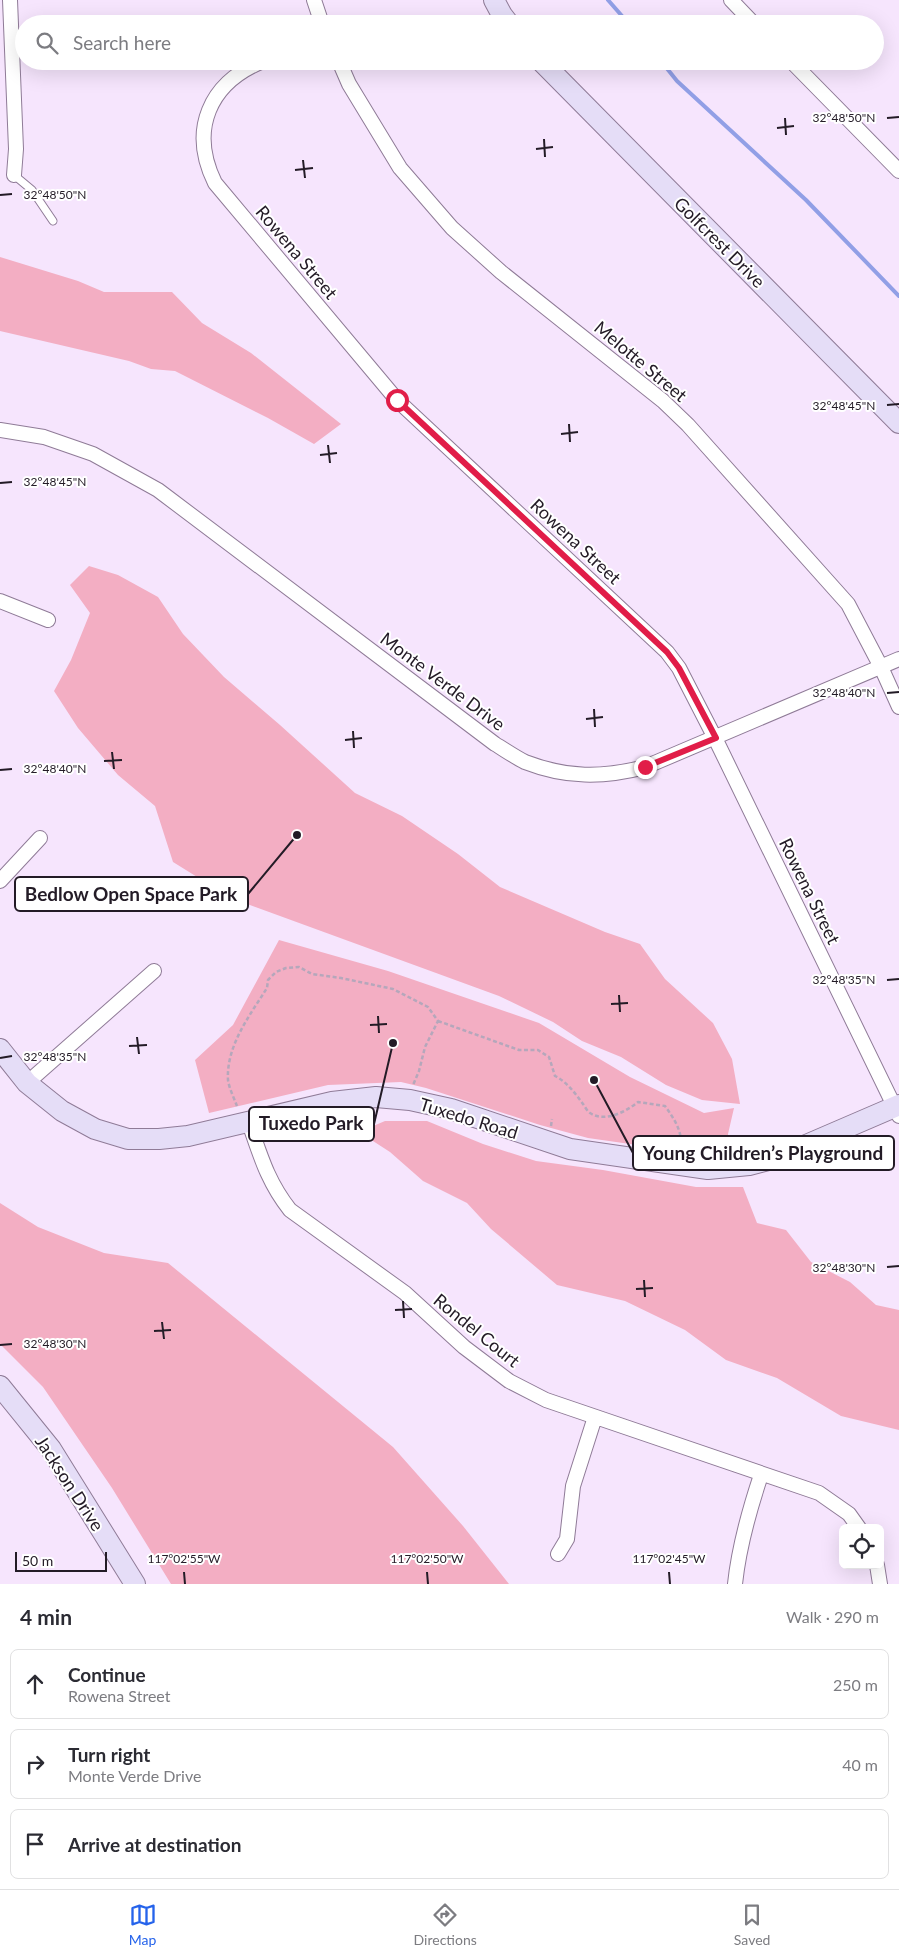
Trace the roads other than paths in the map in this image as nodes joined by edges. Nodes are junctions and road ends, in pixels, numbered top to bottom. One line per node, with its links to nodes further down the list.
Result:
1 (314, 0): 5 (street)
2 (494, 0): 6 (street)
3 (731, 0): 7 (street)
4 (7, 4): 13 (street)
5 (319, 15)
6 (502, 15)
7 (745, 15)
8 (243, 70): 22 (street, Rowena Street)
9 (343, 70): 20 (street, Melotte Street)
10 (550, 70): 15 (street, Golfcrest Drive)
11 (800, 70): 12 (street)
12 (899, 171)
13 (14, 175): 14 (lane)
14 (54, 221)
15 (899, 423)
16 (0, 430): 22 (street, Monte Verde Drive)
17 (0, 601): 18 (street)
18 (48, 620)
19 (899, 659): 20 (street, Monte Verde Drive)
20 (881, 667): 21 (street, Melotte Street); 22 (street, Monte Verde Drive)
21 (899, 707)
22 (716, 738): 28 (street, Rowena Street)
23 (40, 838): 24 (street)
24 (0, 881)
25 (154, 971): 27 (street)
26 (0, 1049): 27 (street, Tuxedo Road)
27 (27, 1083): 29 (street, Tuxedo Road)
28 (897, 1109): 29 (street, Tuxedo Road)
29 (243, 1113): 31 (street, Rondel Court)
30 (0, 1386): 36 (street, Jackson Drive)
31 (595, 1417): 32 (street, Rondel Court); 34 (street)
32 (761, 1475): 33 (street, Rondel Court); 37 (street)
33 (856, 1524)
34 (558, 1554)
35 (878, 1569): 38 (street)
36 (135, 1584)
37 (735, 1584)
38 (880, 1584)

